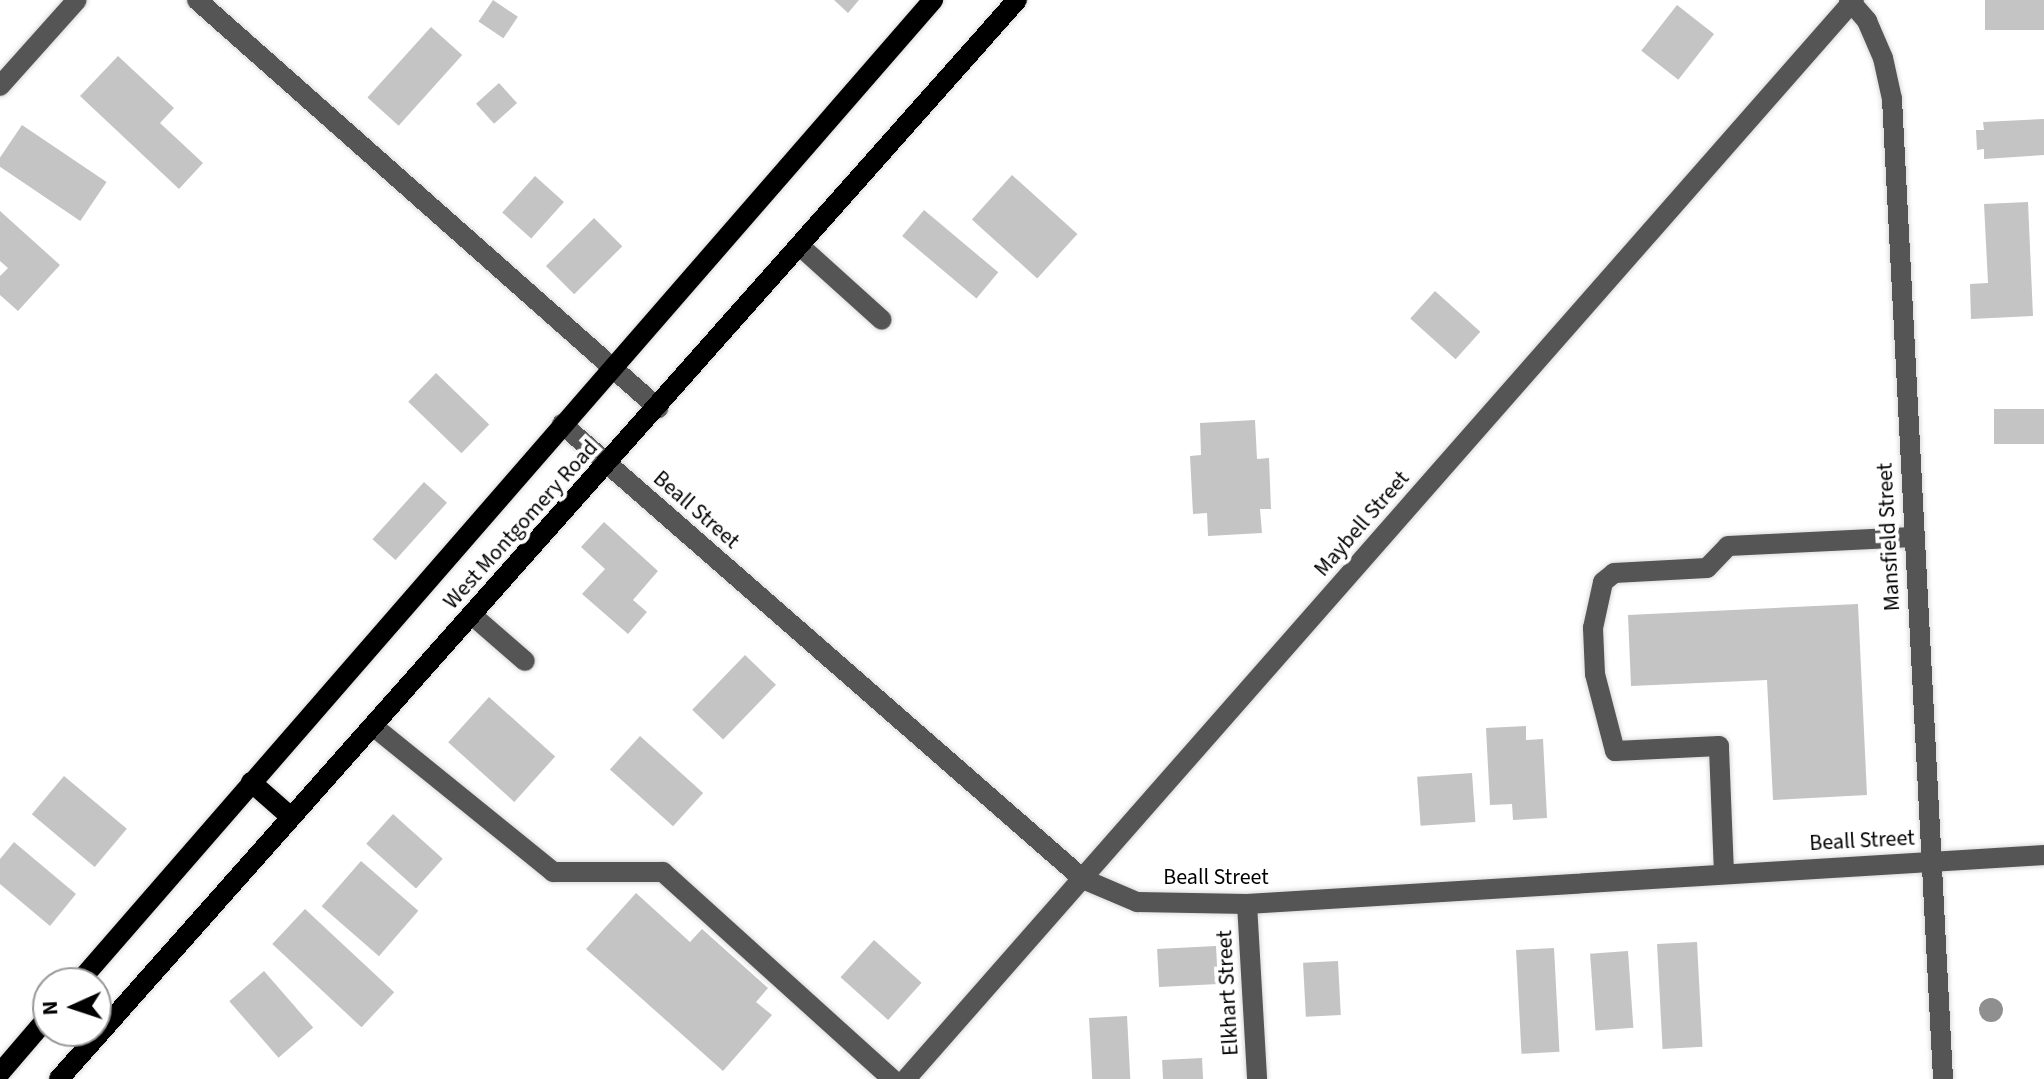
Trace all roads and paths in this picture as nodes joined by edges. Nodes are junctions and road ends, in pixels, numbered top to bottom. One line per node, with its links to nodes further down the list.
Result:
1 (77, 0): 6 (street)
2 (197, 0): 9 (street)
3 (933, 0): 9 (main road, West Montgomery Road)
4 (1852, 1): 13 (street, Mansfield Street); 22 (street, Maybell Street)
5 (1012, 2): 7 (main road, West Montgomery Road)
6 (0, 86)
7 (800, 246): 8 (street); 10 (main road, West Montgomery Road)
8 (882, 320)
9 (611, 366): 10 (street); 11 (main road, West Montgomery Road)
10 (658, 408): 12 (main road, West Montgomery Road)
11 (562, 424): 12 (street, Beall Street); 17 (main road, West Montgomery Road)
12 (608, 464): 14 (main road, West Montgomery Road); 22 (street, Beall Street)
13 (1913, 537): 20 (street, Mansfield Street); 21 (street)
14 (472, 615): 15 (street); 16 (main road, West Montgomery Road)
15 (525, 661)
16 (373, 726): 18 (main road, West Montgomery Road); 28 (street)
17 (251, 782): 18 (main road); 24 (main road, West Montgomery Road)
18 (291, 817): 27 (main road, West Montgomery Road)
19 (2044, 855): 20 (street, Beall Street)
20 (1932, 862): 21 (street, Beall Street); 31 (street, Mansfield Street)
21 (1724, 873): 23 (street, Beall Street)
22 (1083, 879): 23 (street, Beall Street); 29 (street, Maybell Street)
23 (1247, 904): 30 (street, Elkhart Street)
24 (92, 967)
25 (32, 1036): 26 (main road)
26 (0, 1073)
27 (59, 1079)
28 (892, 1079)
29 (906, 1079)
30 (1257, 1079)
31 (1943, 1079)

